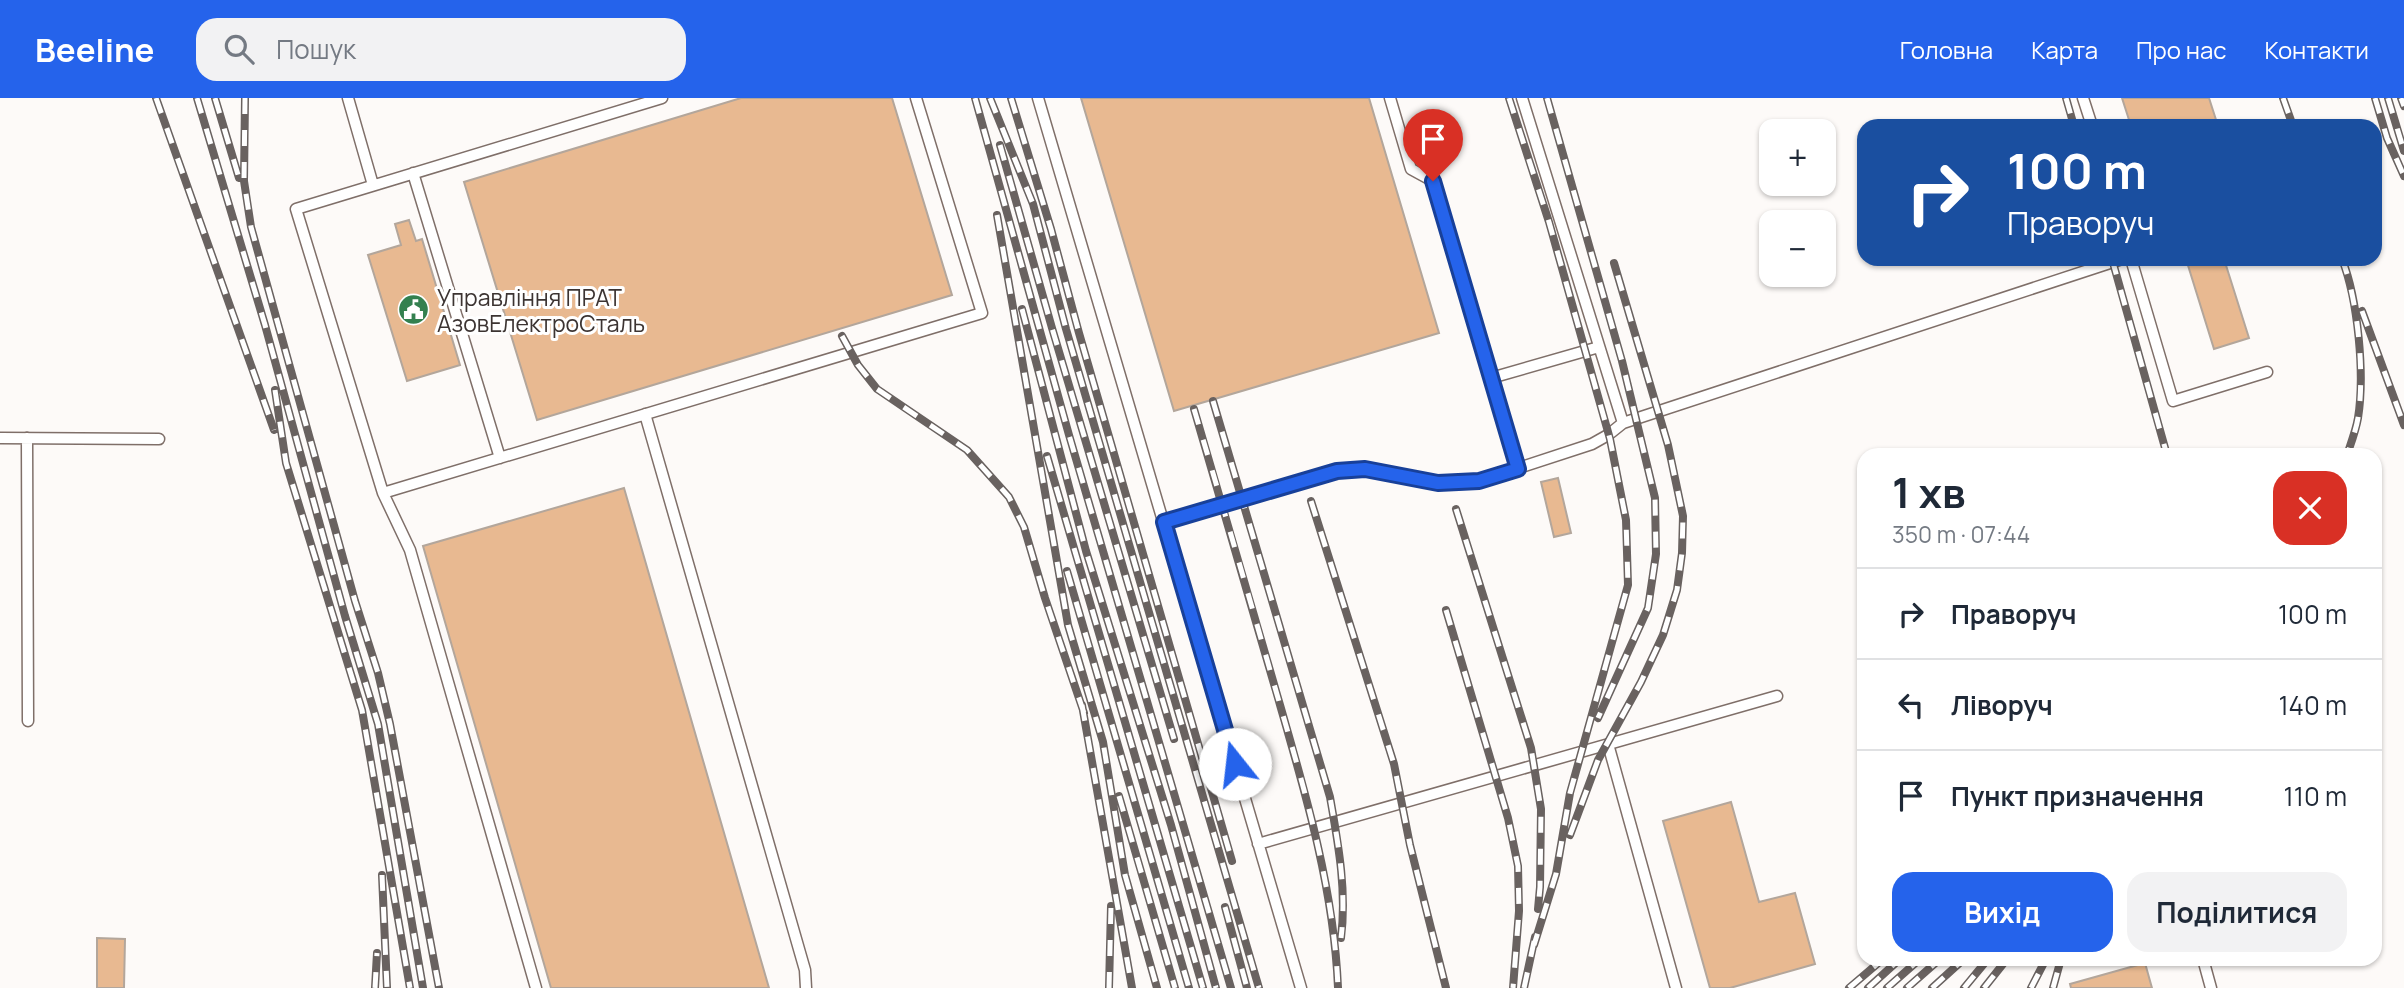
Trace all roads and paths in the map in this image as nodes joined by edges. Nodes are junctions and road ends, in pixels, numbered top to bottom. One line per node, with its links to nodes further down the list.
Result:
1 (348, 98): 10 (lane)
2 (662, 98): 9 (lane)
3 (916, 98): 16 (lane)
4 (1038, 98): 24 (lane)
5 (1390, 98): 15 (lane)
6 (1522, 98): 13 (lane)
7 (2083, 98): 8 (lane)
8 (2090, 119)
9 (413, 173): 10 (lane); 21 (lane)
10 (373, 185): 23 (lane)
11 (2101, 266): 17 (lane)
12 (2133, 266): 14 (lane)
13 (1599, 347): 15 (lane); 17 (lane)
14 (2267, 373)
15 (1491, 378): 22 (lane)
16 (645, 414): 21 (lane); 31 (lane)
17 (1623, 423): 22 (lane)
18 (0, 438): 19 (lane)
19 (27, 438): 20 (lane); 26 (lane)
20 (159, 439)
21 (500, 458): 23 (lane)
22 (1518, 469): 24 (lane)
23 (383, 493): 30 (lane)
24 (1164, 522): 28 (lane)
25 (1777, 696): 27 (lane)
26 (28, 721)
27 (1608, 744): 28 (lane); 33 (lane)
28 (1258, 844): 32 (lane)
29 (2205, 966): 34 (lane)
30 (536, 988)
31 (806, 988)
32 (1301, 988)
33 (1676, 988)
34 (2211, 988)

